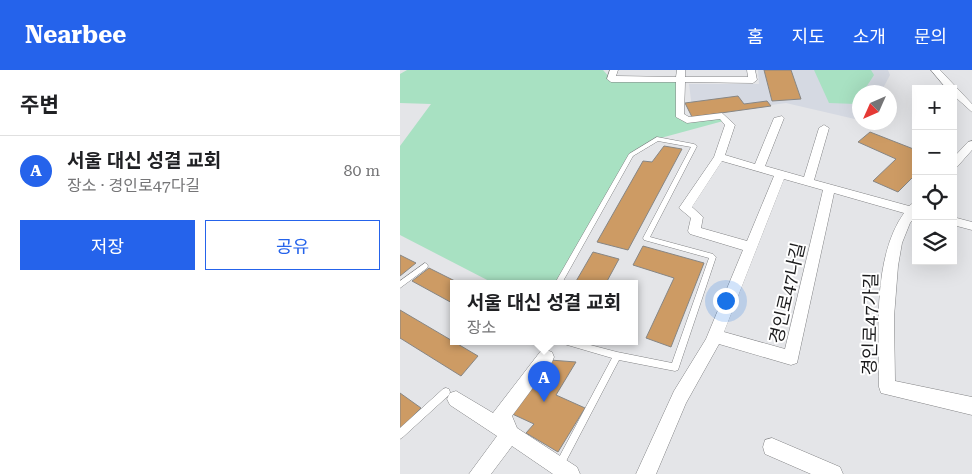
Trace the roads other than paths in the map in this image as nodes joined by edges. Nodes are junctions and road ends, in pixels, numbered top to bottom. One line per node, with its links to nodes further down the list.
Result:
1 (614, 70): 4 (street)
2 (751, 70): 4 (street)
3 (935, 70): 5 (street)
4 (681, 75): 11 (street)
5 (949, 85)
6 (957, 93): 7 (street)
7 (972, 109)
8 (779, 118): 13 (street)
9 (824, 128): 15 (street)
10 (972, 144): 12 (street)
11 (719, 157): 13 (street); 21 (street)
12 (957, 160)
13 (759, 168): 14 (street)
14 (780, 174): 15 (street); 21 (street)
15 (808, 182): 16 (street)
16 (829, 188): 17 (street); 25 (street, 경인로47나길)
17 (912, 209)
18 (912, 213): 30 (street, 경인로47가길)
19 (957, 222): 20 (street)
20 (972, 226)
21 (750, 247): 25 (street)
22 (425, 266): 24 (lane)
23 (561, 280): 27 (lane)
24 (400, 284)
25 (715, 336): 36 (street)
26 (578, 345): 27 (lane)
27 (617, 356): 34 (lane)
28 (546, 357): 32 (street)
29 (451, 395): 31 (lane); 32 (street)
30 (972, 406)
31 (400, 434)
32 (510, 434): 34 (street); 35 (street)
33 (772, 447): 37 (street)
34 (565, 470)
35 (479, 474)
36 (646, 474)
37 (832, 474)

